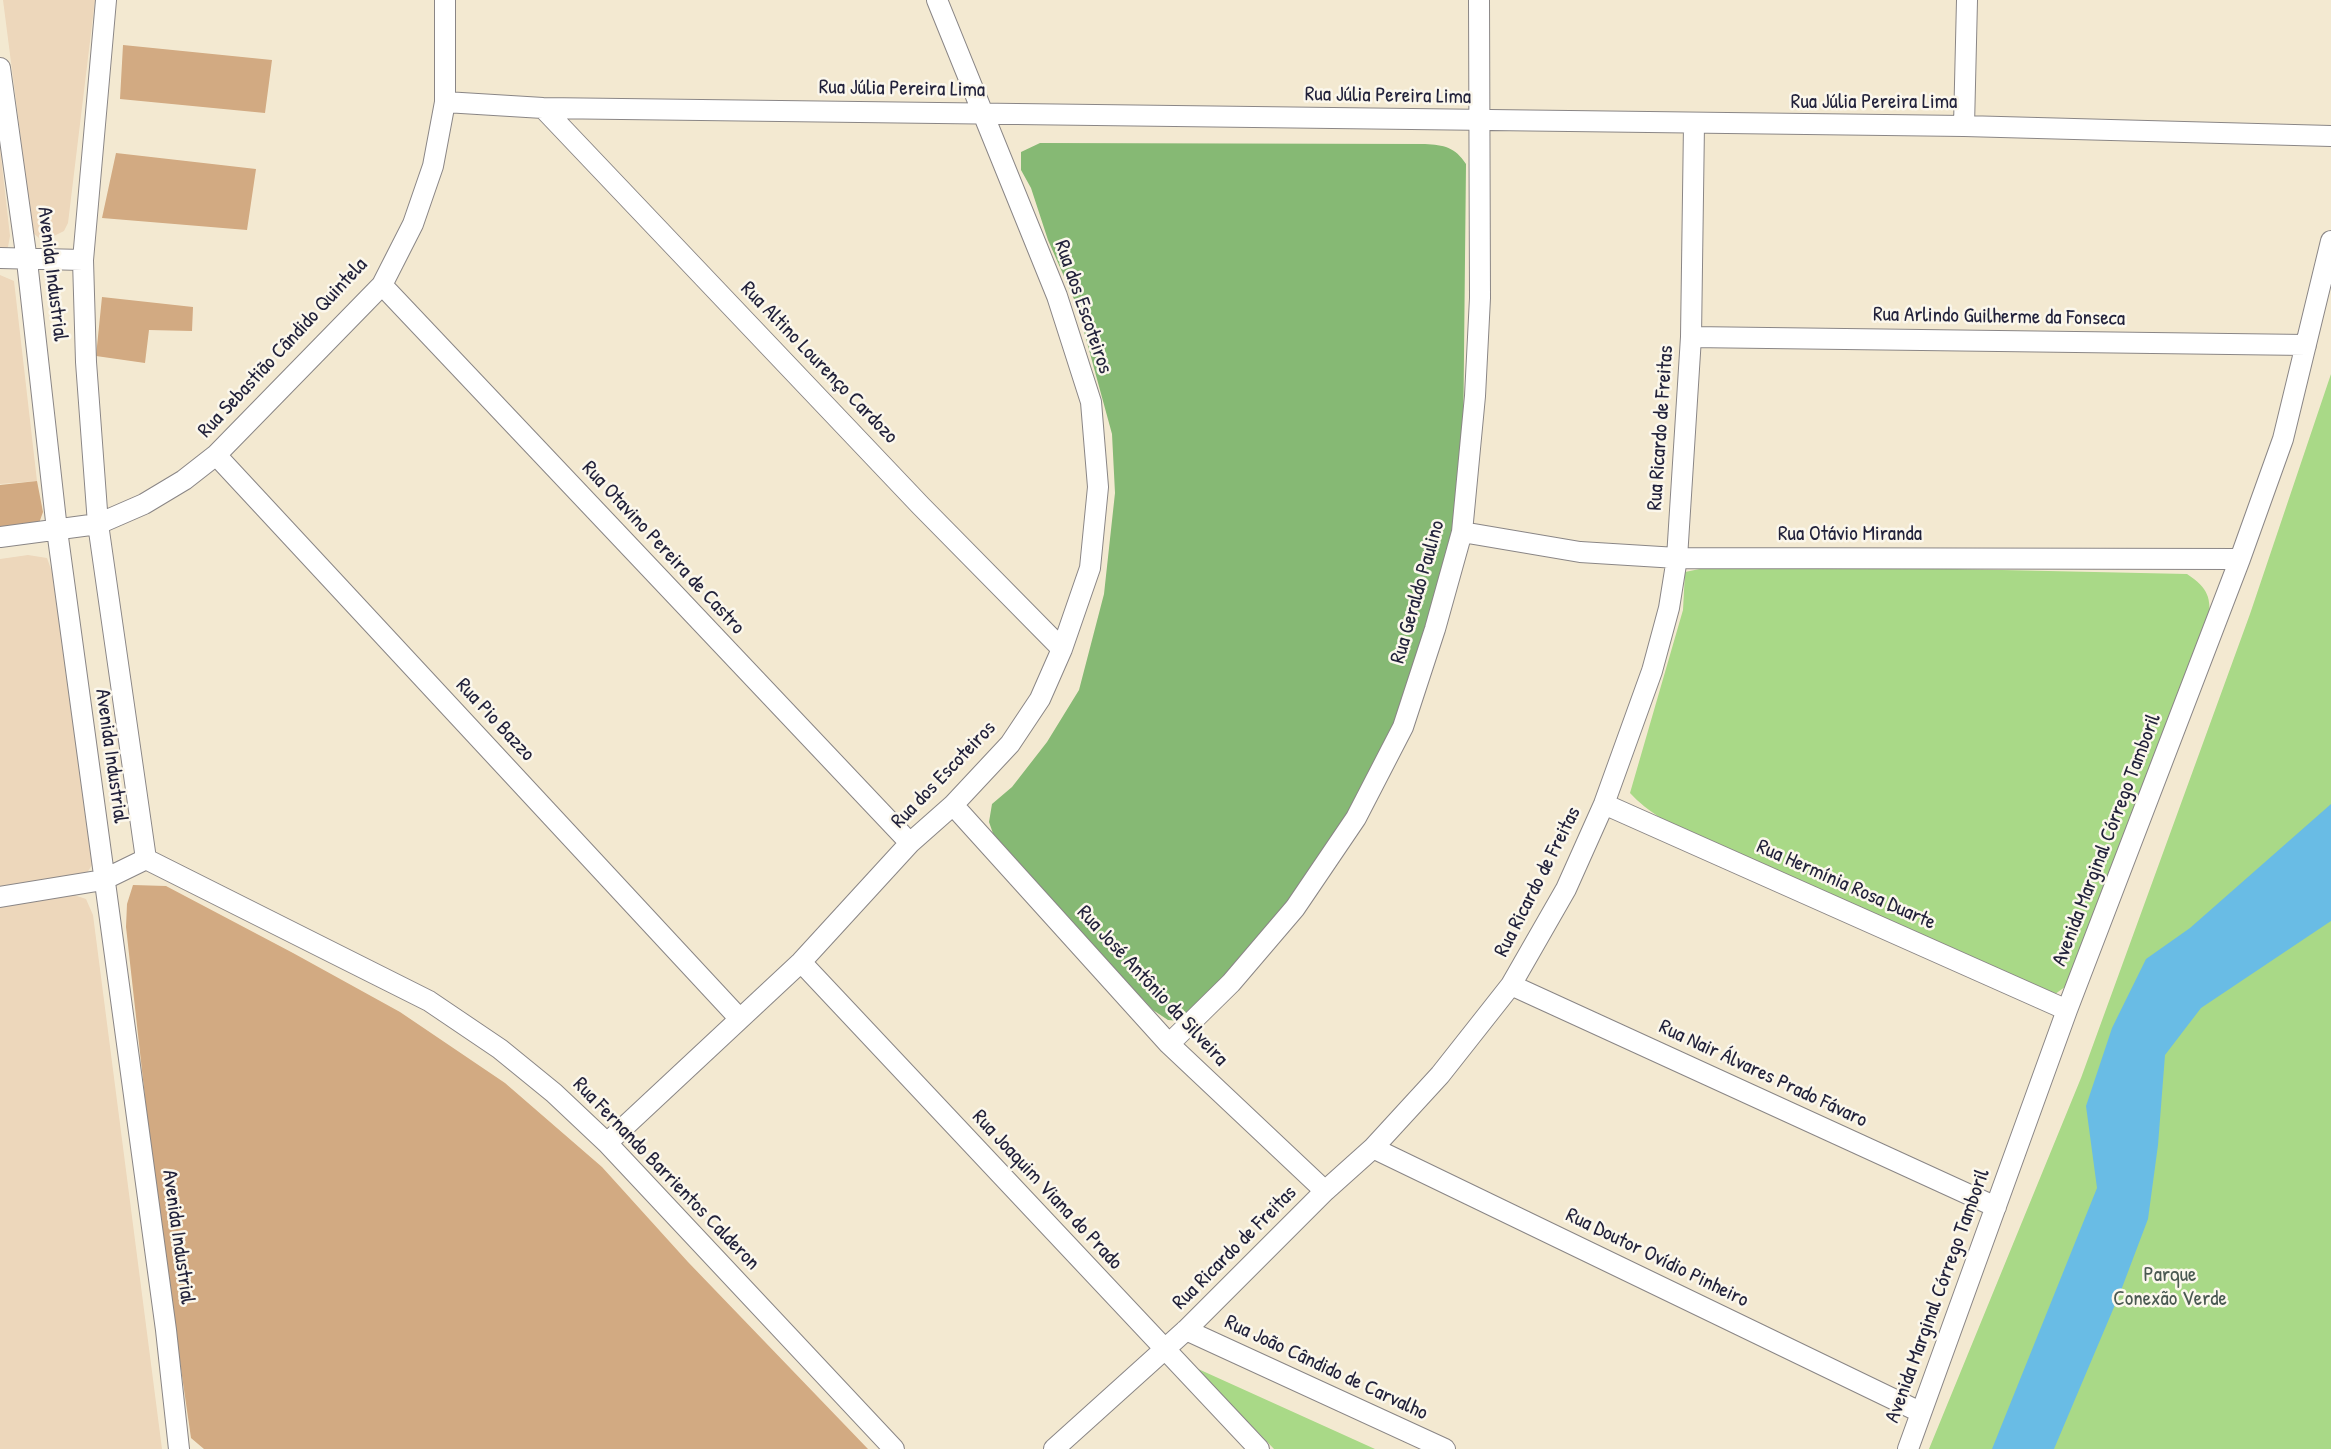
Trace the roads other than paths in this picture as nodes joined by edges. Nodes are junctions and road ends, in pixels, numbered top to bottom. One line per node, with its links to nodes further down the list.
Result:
1 (106, 0): 16 (street, Avenida Industrial)
2 (445, 0): 7 (street, Rua Sebastião Cândido Quintela)
3 (938, 0): 9 (street, Rua dos Escoteiros)
4 (1479, 0): 10 (street, Rua Geraldo Paulino)
5 (1967, 0): 12 (street)
6 (0, 69): 17 (street, Avenida Industrial)
7 (445, 102): 8 (street, Rua Júlia Pereira Lima); 18 (street, Rua Sebastião Cândido Quintela)
8 (543, 108): 9 (street, Rua Júlia Pereira Lima); 28 (street, Rua Altino Lourenço Cardozo)
9 (982, 114): 10 (street, Rua Júlia Pereira Lima); 28 (street, Rua dos Escoteiros)
10 (1479, 121): 11 (street, Rua Júlia Pereira Lima); 24 (street, Rua Geraldo Paulino)
11 (1694, 124): 12 (street, Rua Júlia Pereira Lima); 19 (street, Rua Ricardo de Freitas)
12 (1964, 126): 13 (street, Rua Júlia Pereira Lima)
13 (2331, 136)
14 (2331, 241): 20 (street, Avenida Marginal Córrego Tamboril)
15 (0, 258): 17 (street)
16 (83, 260): 17 (street); 22 (street, Avenida Industrial)
17 (27, 261): 23 (street, Avenida Industrial)
18 (382, 285): 21 (street, Rua Sebastião Cândido Quintela); 31 (street, Rua Otavino Pereira de Castro)
19 (1692, 336): 20 (street, Rua Arlindo Guilherme da Fonseca); 26 (street, Rua Ricardo de Freitas)
20 (2306, 345): 27 (street, Avenida Marginal Córrego Tamboril)
21 (216, 454): 22 (street, Rua Sebastião Cândido Quintela); 38 (street, Rua Pio Bazzo)
22 (98, 524): 23 (street, Rua Sebastião Cândido Quintela); 32 (street, Avenida Industrial)
23 (57, 530): 25 (street, Rua Sebastião Cândido Quintela); 33 (street, Avenida Industrial)
24 (1462, 532): 26 (street, Rua Otávio Miranda); 39 (street, Rua Geraldo Paulino)
25 (0, 537)
26 (1677, 558): 27 (street, Rua Otávio Miranda); 29 (street, Rua Ricardo de Freitas)
27 (2240, 559): 37 (street, Avenida Marginal Córrego Tamboril)
28 (1062, 649): 30 (street, Rua dos Escoteiros)
29 (1604, 804): 36 (street, Rua Ricardo de Freitas); 37 (street, Rua Hermínia Rosa Duarte)
30 (953, 805): 31 (street, Rua dos Escoteiros); 39 (street, Rua José Antônio da Silveira)
31 (910, 843): 35 (street, Rua dos Escoteiros)
32 (146, 859): 33 (street); 40 (street, Rua Fernando Barrientos Calderon)
33 (103, 880): 34 (street); 47 (street, Avenida Industrial)
34 (0, 897)
35 (801, 962): 38 (street, Rua dos Escoteiros); 45 (street, Rua Joaquim Viana do Prado)
36 (1511, 985): 41 (street, Rua Ricardo de Freitas); 43 (street, Rua Nair Álvares Prado Fávaro)
37 (2067, 1010): 43 (street, Avenida Marginal Córrego Tamboril)
38 (739, 1018): 40 (street, Rua dos Escoteiros)
39 (1169, 1044): 42 (street, Rua José Antônio da Silveira)
40 (607, 1143): 48 (street, Rua Fernando Barrientos Calderon)
41 (1373, 1148): 42 (street, Rua Ricardo de Freitas); 46 (street, Rua Doutor Ovídio Pinheiro)
42 (1325, 1191): 44 (street, Rua Ricardo de Freitas)
43 (1996, 1207): 46 (street, Avenida Marginal Córrego Tamboril)
44 (1186, 1330): 45 (street, Rua Ricardo de Freitas); 51 (street, Rua João Cândido de Carvalho)
45 (1164, 1351): 49 (street, Rua Ricardo de Freitas); 50 (street, Rua Joaquim Viana do Prado)
46 (1920, 1413): 52 (street, Avenida Marginal Córrego Tamboril)
47 (179, 1449)
48 (894, 1449)
49 (1054, 1449)
50 (1258, 1449)
51 (1445, 1449)
52 (1908, 1449)

